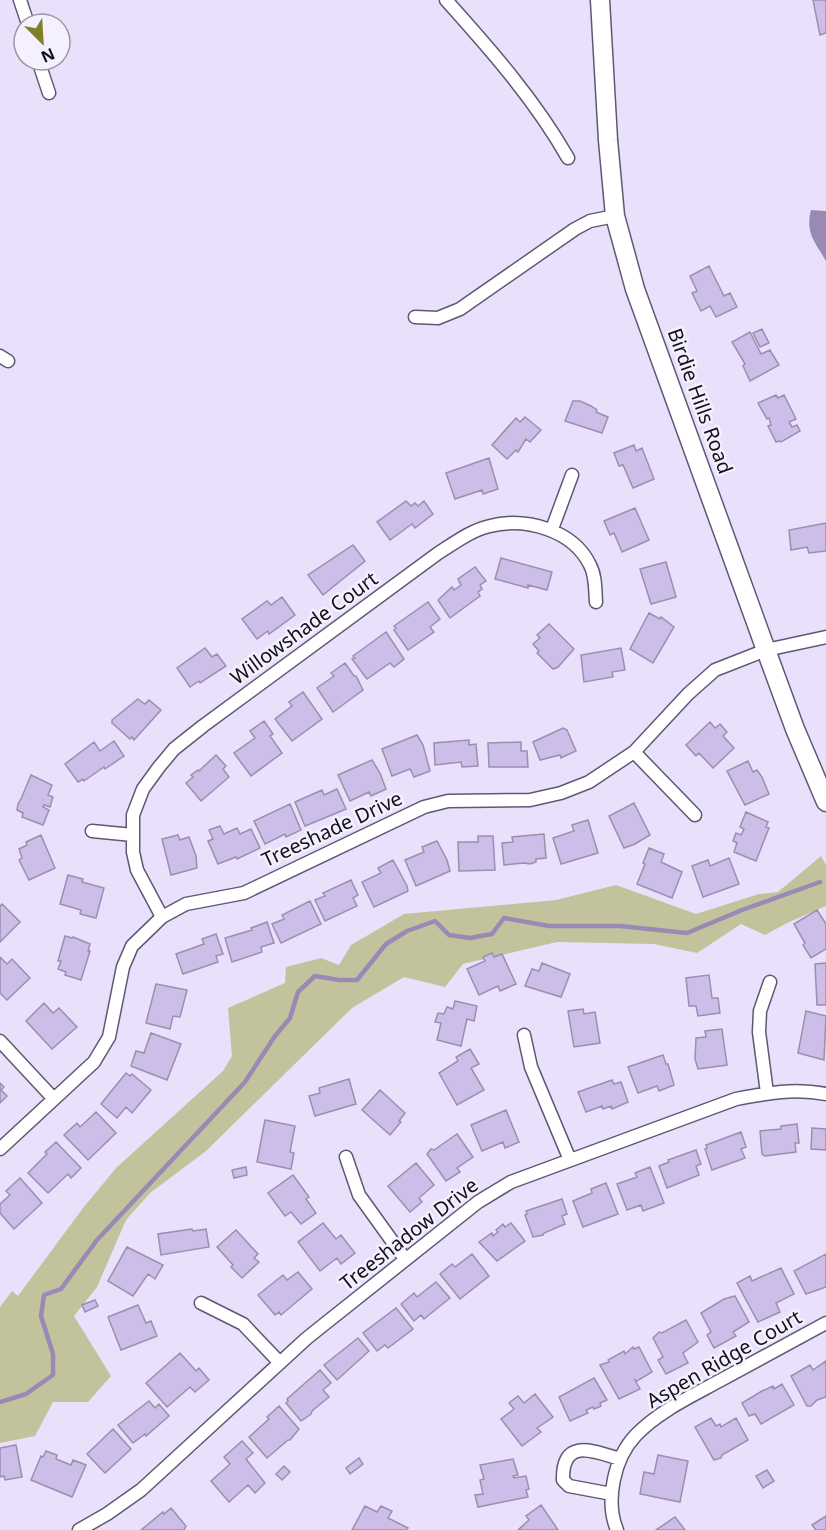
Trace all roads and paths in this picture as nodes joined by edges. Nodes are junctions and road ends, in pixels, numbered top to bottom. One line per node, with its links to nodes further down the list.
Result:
1 (446, 0): 5 (street)
2 (600, 0): 6 (main road, Birdie Hills Road)
3 (42, 72): 4 (street)
4 (48, 93)
5 (568, 158)
6 (615, 216): 7 (street); 12 (main road, Birdie Hills Road)
7 (415, 317)
8 (572, 475): 9 (street)
9 (552, 529): 10 (street, Willowshade Court); 17 (street, Willowshade Court)
10 (596, 602)
11 (826, 637): 12 (street, Treeshade Drive)
12 (766, 650): 13 (street, Treeshade Drive); 14 (main road, Birdie Hills Road)
13 (634, 752): 15 (street); 18 (street, Treeshade Drive)
14 (826, 802)
15 (695, 814)
16 (92, 831): 17 (street)
17 (133, 835): 18 (street, Willowshade Court)
18 (162, 917): 24 (street, Treeshade Drive)
19 (770, 982): 22 (street)
20 (524, 1035): 27 (street)
21 (0, 1041): 24 (street)
22 (767, 1093): 23 (street, Treeshadow Drive); 27 (street, Treeshadow Drive)
23 (826, 1094)
24 (53, 1098): 25 (street, Treeshade Drive)
25 (0, 1149)
26 (346, 1157): 28 (street)
27 (570, 1160): 28 (street, Treeshadow Drive)
28 (405, 1259): 31 (street, Treeshadow Drive)
29 (201, 1303): 31 (street)
30 (826, 1323): 32 (street, Aspen Ridge Court)
31 (280, 1363): 34 (street, Treeshadow Drive)
32 (620, 1459): 33 (street, Aspen Ridge Court); 33 (street)
33 (612, 1494): 35 (street, Aspen Ridge Court)
34 (79, 1530)
35 (617, 1530)

